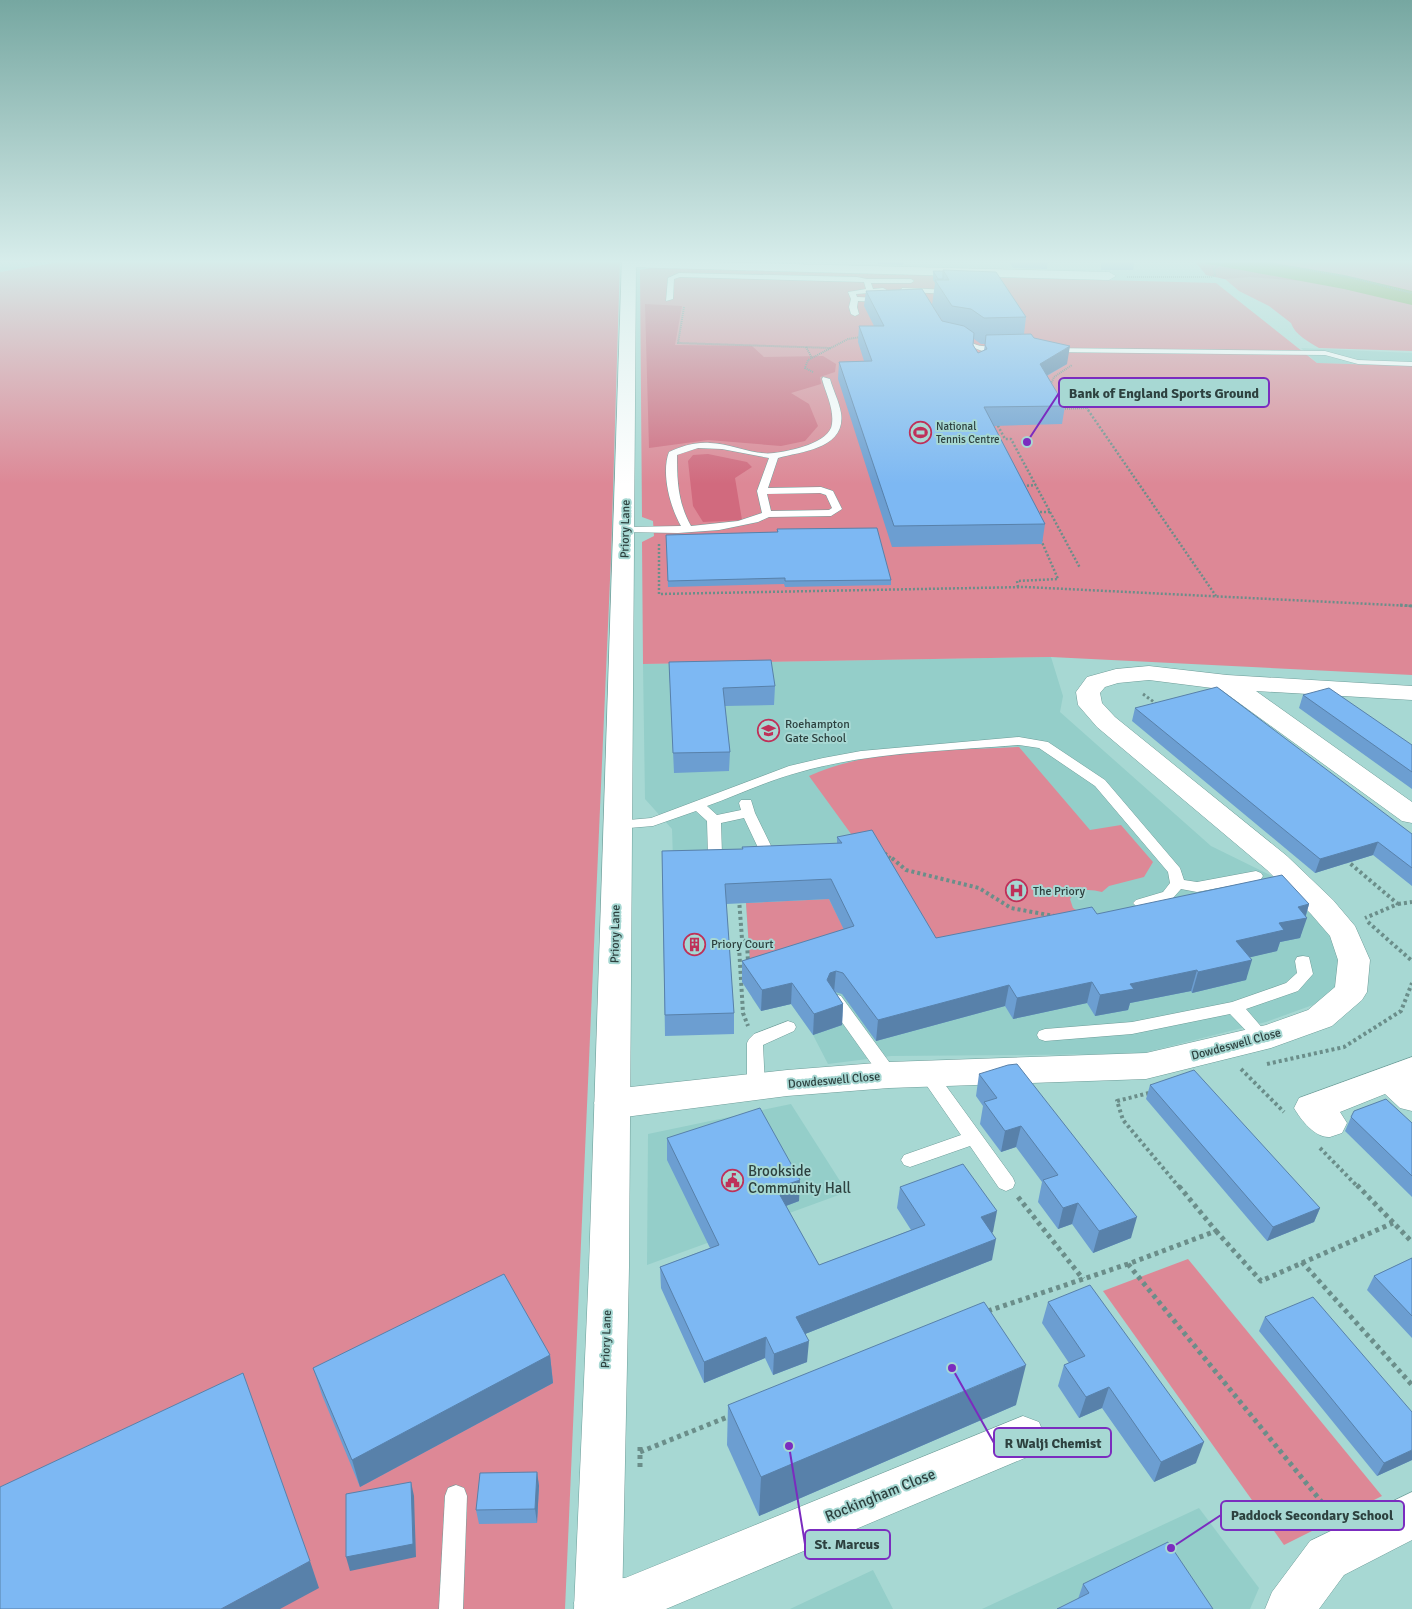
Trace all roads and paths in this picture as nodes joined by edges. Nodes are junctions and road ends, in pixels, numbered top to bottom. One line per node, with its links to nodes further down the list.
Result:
1 (628, 334): 26 (street, Priory Lane)
2 (679, 334): 5 (path)
3 (861, 337): 7 (path)
4 (952, 338): 6 (lane)
5 (805, 347): 7 (path); 10 (path)
6 (1005, 347)
7 (832, 348): 10 (path)
8 (1041, 350): 9 (lane)
9 (1078, 351): 11 (lane); 12 (lane)
10 (812, 358): 13 (path)
11 (1065, 360): 14 (path)
12 (1412, 364)
13 (826, 379): 17 (lane)
14 (1049, 389)
15 (1060, 409): 30 (path)
16 (992, 416): 19 (path)
17 (774, 456): 20 (lane); 24 (lane)
18 (1016, 486): 19 (path)
19 (1036, 486): 22 (path)
20 (762, 491): 23 (lane); 23 (lane)
21 (1035, 512): 22 (path)
22 (1050, 512): 28 (path)
23 (767, 514): 24 (lane)
24 (686, 528): 25 (lane)
25 (661, 529): 26 (lane); 29 (path)
26 (625, 530): 41 (street, Priory Lane)
27 (1039, 536): 29 (path)
28 (1080, 568)
29 (1018, 587): 30 (path)
30 (1216, 597): 31 (path)
31 (1412, 606)
32 (1227, 682): 34 (street, Dowdeswell Close); 39 (street, Dowdeswell Close); 63 (street, Dowdeswell Close)
33 (1138, 690): 36 (path)
34 (1382, 691): 35 (street, Dowdeswell Close); 37 (street)
35 (1412, 693)
36 (1161, 708)
37 (1412, 711)
38 (699, 806): 40 (lane); 41 (lane); 47 (lane)
39 (1412, 816)
40 (714, 820): 43 (lane); 44 (lane)
41 (617, 825): 72 (street, Priory Lane)
42 (884, 852): 52 (path)
43 (768, 854)
44 (715, 855)
45 (1345, 860): 51 (path)
46 (1256, 876): 47 (lane)
47 (1178, 884): 49 (lane)
48 (738, 892): 56 (path)
49 (1141, 902)
50 (1412, 902): 51 (path)
51 (1398, 904): 55 (path)
52 (1058, 917)
53 (739, 947): 62 (path)
54 (1303, 960): 59 (lane)
55 (1412, 961)
56 (748, 970)
57 (1412, 983): 63 (path)
58 (835, 1000): 68 (lane)
59 (1234, 1008): 61 (lane); 63 (lane)
60 (788, 1027): 62 (lane)
61 (1045, 1035)
62 (755, 1043): 70 (lane)
63 (1260, 1052): 67 (street, Dowdeswell Close)
64 (1248, 1068): 65 (path)
65 (1241, 1069): 66 (path); 73 (path)
66 (1232, 1072)
67 (927, 1073): 68 (street, Dowdeswell Close); 75 (lane)
68 (888, 1075): 70 (street, Dowdeswell Close)
69 (1405, 1082): 74 (street)
70 (756, 1087): 72 (street, Dowdeswell Close)
71 (1156, 1091): 79 (path)
72 (612, 1103): 92 (street, Priory Lane)
73 (1286, 1114)
74 (1324, 1135): 78 (path)
75 (973, 1138): 76 (lane); 77 (lane)
76 (910, 1160)
77 (1006, 1182): 83 (path)
78 (1393, 1223): 80 (path); 81 (path)
79 (1216, 1231): 81 (path); 82 (path)
80 (1412, 1242)
81 (1302, 1262): 85 (path)
82 (1128, 1264): 83 (path); 91 (path)
83 (1083, 1279): 84 (path)
84 (984, 1313)
85 (1412, 1385)
86 (740, 1412): 88 (path)
87 (1023, 1437): 92 (street, Rockingham Close)
88 (640, 1452)
89 (456, 1496): 93 (lane)
90 (1412, 1515): 91 (street)
91 (1355, 1544): 94 (street)
92 (598, 1606)
93 (451, 1609)
94 (1290, 1609)

